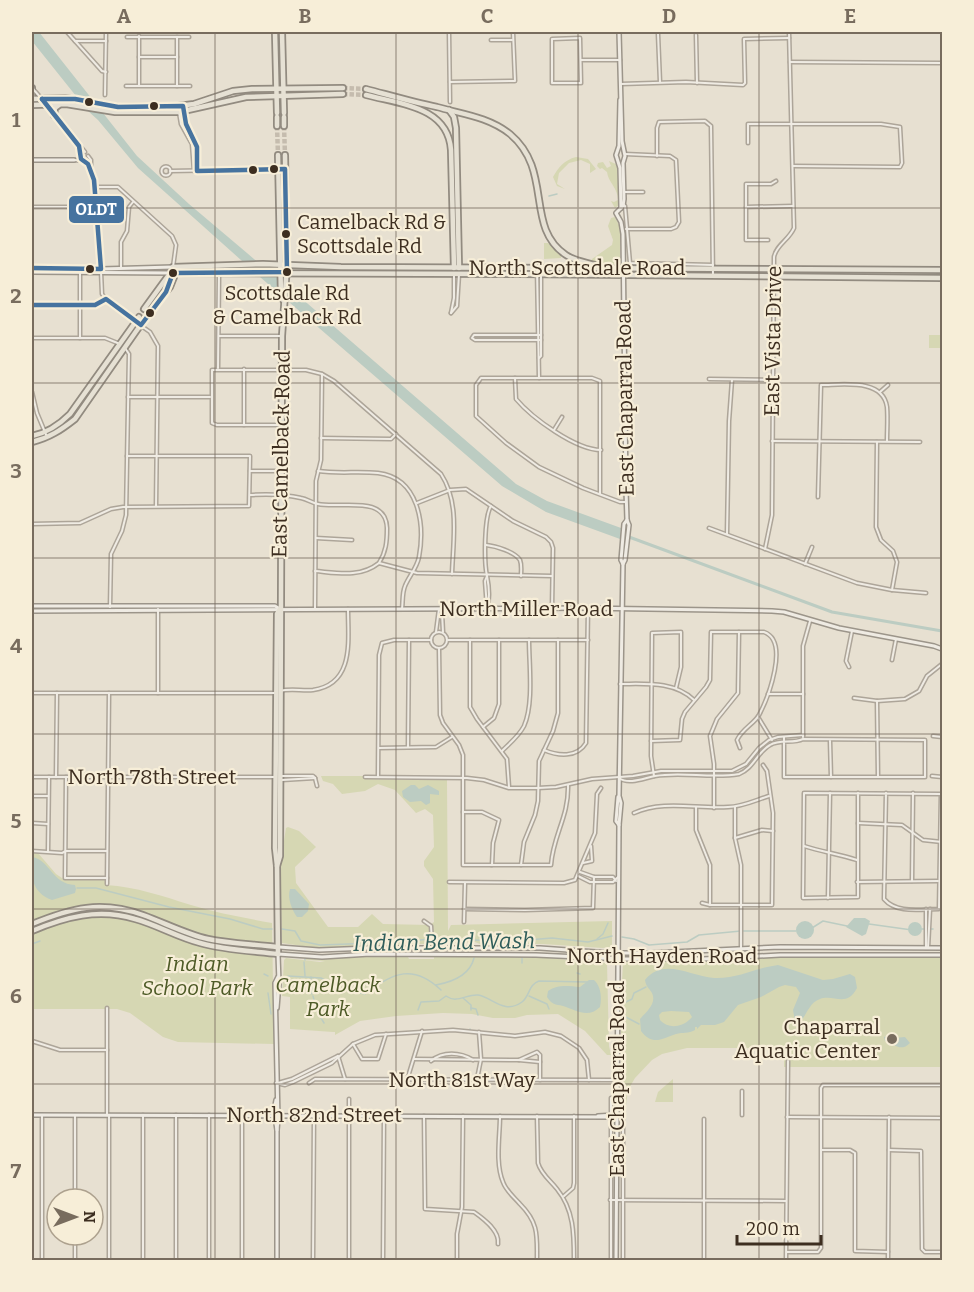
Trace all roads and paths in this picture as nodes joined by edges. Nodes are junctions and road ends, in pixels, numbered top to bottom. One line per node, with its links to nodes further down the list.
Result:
1 (68, 32): 20 (street)
2 (106, 32): 21 (street)
3 (159, 32): 14 (street)
4 (275, 32): 38 (main road)
5 (282, 32): 39 (main road)
6 (449, 32): 29 (street)
7 (513, 32): 19 (street)
8 (619, 32): 25 (main road, East Chaparral Road)
9 (789, 32): 17 (street, East Vista Drive)
10 (658, 34): 30 (street)
11 (696, 35): 31 (street)
12 (139, 36): 13 (street); 14 (street); 22 (street)
13 (127, 37)
14 (159, 37): 15 (street)
15 (177, 37): 16 (street); 23 (street)
16 (189, 37)
17 (789, 38): 26 (street, East Vista Drive); 31 (street)
18 (491, 40): 19 (street)
19 (513, 40): 29 (street)
20 (75, 41): 21 (street); 28 (street)
21 (106, 41): 28 (street)
22 (139, 57): 23 (street); 34 (street)
23 (177, 57): 35 (street)
24 (581, 60): 24 (street); 25 (street)
25 (620, 60): 32 (main road, East Chaparral Road)
26 (790, 62): 27 (street); 54 (street, East Vista Drive)
27 (942, 63)
28 (106, 72): 41 (street)
29 (450, 82): 47 (street)
30 (660, 83): 31 (street); 32 (street)
31 (697, 83)
32 (621, 84): 63 (main road, East Chaparral Road)
33 (126, 86): 34 (street)
34 (139, 86): 35 (street)
35 (177, 86): 36 (street)
36 (189, 86)
37 (32, 87): 45 (main road); 46 (street)
38 (276, 88): 39 (main road); 43 (main road); 51 (main road)
39 (283, 88): 40 (main road); 44 (main road)
40 (336, 88): 42 (main road); 42 (main road)
41 (105, 95)
42 (315, 95): 44 (main road)
43 (276, 96): 44 (main road); 51 (main road); 55 (main road)
44 (283, 96): 56 (main road)
45 (32, 98): 46 (main road)
46 (42, 99): 48 (street); 51 (main road)
47 (450, 102)
48 (46, 104): 49 (main road); 50 (main road); 53 (street)
49 (61, 104): 51 (main road); 53 (main road)
50 (32, 105)
51 (180, 109): 75 (street)
52 (449, 110): 81 (main road); 81 (main road); 96 (main road)
53 (54, 115): 58 (street)
54 (792, 123): 57 (street); 71 (street, East Vista Drive); 71 (street)
55 (277, 126)
56 (284, 126)
57 (748, 143)
58 (79, 146): 59 (street); 60 (street)
59 (85, 152): 60 (street); 64 (street)
60 (81, 155): 68 (street); 69 (street)
61 (278, 155): 72 (main road, East Camelback Road)
62 (285, 155): 73 (main road, East Camelback Road)
63 (623, 155): 65 (street); 66 (main road); 66 (main road, East Chaparral Road); 76 (main road, East Chaparral Road)
64 (88, 156): 69 (street); 70 (street)
65 (657, 156): 88 (street); 94 (street)
66 (618, 159): 76 (main road, East Chaparral Road)
67 (32, 160): 68 (main road)
68 (74, 160): 69 (street)
69 (84, 161): 70 (street)
70 (91, 166): 78 (street)
71 (793, 166): 84 (street, East Vista Drive)
72 (278, 169): 73 (street); 75 (street); 91 (main road, East Camelback Road)
73 (285, 169): 92 (main road, East Camelback Road)
74 (170, 171): 75 (street)
75 (196, 171)
76 (622, 172): 79 (main road, East Chaparral Road); 83 (main road, East Chaparral Road)
77 (776, 182): 87 (street)
78 (95, 187): 82 (street); 86 (street)
79 (624, 192): 80 (street); 83 (main road, East Chaparral Road)
80 (643, 192)
81 (455, 195): 101 (main road)
82 (133, 202): 93 (street); 97 (street)
83 (622, 206): 88 (street); 107 (main road, East Chaparral Road)
84 (794, 206): 87 (street); 98 (street, East Vista Drive)
85 (32, 207): 86 (street)
86 (96, 207): 103 (street)
87 (746, 207): 89 (street)
88 (626, 229): 94 (street)
89 (768, 240)
90 (240, 264): 91 (main road, North Scottsdale Road); 93 (main road, North Scottsdale Road); 106 (main road)
91 (280, 265): 92 (main road, North Scottsdale Road); 110 (main road, East Camelback Road)
92 (287, 265): 101 (main road, North Scottsdale Road); 110 (main road, East Camelback Road)
93 (173, 267): 97 (main road, North Scottsdale Road); 109 (main road)
94 (713, 267): 98 (main road, North Scottsdale Road); 107 (main road, North Scottsdale Road); 111 (street)
95 (32, 268): 103 (main road, North Scottsdale Road)
96 (602, 268): 104 (main road, North Scottsdale Road); 107 (main road, North Scottsdale Road)
97 (121, 269): 103 (main road, North Scottsdale Road)
98 (773, 269): 99 (main road, North Scottsdale Road); 112 (street, East Vista Drive)
99 (877, 269): 100 (main road, North Scottsdale Road); 113 (main road)
100 (898, 269): 102 (main road, North Scottsdale Road); 114 (main road)
101 (456, 270): 101 (street); 104 (main road, North Scottsdale Road); 110 (main road, North Scottsdale Road)
102 (942, 270)
103 (101, 271): 108 (main road, North Scottsdale Road); 109 (main road, North Scottsdale Road); 116 (street)
104 (539, 271): 107 (main road, North Scottsdale Road); 121 (street)
105 (32, 272): 108 (main road, North Scottsdale Road)
106 (219, 272): 109 (main road, North Scottsdale Road); 110 (main road, North Scottsdale Road); 122 (street)
107 (624, 272): 111 (main road, North Scottsdale Road); 172 (main road, East Chaparral Road)
108 (80, 273): 118 (street)
109 (173, 273): 119 (main road)
110 (283, 274): 123 (main road, East Camelback Road)
111 (713, 276): 112 (main road, North Scottsdale Road)
112 (774, 276): 113 (main road, North Scottsdale Road); 140 (street, East Vista Drive)
113 (876, 278): 114 (main road, North Scottsdale Road)
114 (898, 278): 115 (main road, North Scottsdale Road)
115 (942, 278)
116 (106, 299): 118 (street); 120 (street)
117 (32, 305): 118 (street)
118 (80, 305): 125 (street)
119 (147, 311)
120 (140, 321): 128 (main road); 129 (main road); 145 (street)
121 (539, 335): 126 (street); 127 (street)
122 (219, 336): 123 (street); 132 (street)
123 (282, 336): 134 (main road, East Camelback Road)
124 (32, 338): 125 (street)
125 (80, 338): 128 (street)
126 (503, 338): 126 (street); 127 (street)
127 (539, 340): 137 (street)
128 (120, 344): 152 (main road)
129 (124, 348): 130 (main road); 131 (street)
130 (119, 356): 131 (street); 152 (main road)
131 (128, 363): 144 (street)
132 (218, 369): 133 (street); 146 (street)
133 (244, 369): 134 (street); 148 (street)
134 (282, 370): 135 (street); 149 (main road, East Camelback Road)
135 (322, 374): 151 (street); 154 (street)
136 (515, 378): 137 (street); 150 (street); 168 (street)
137 (539, 378): 161 (street)
138 (709, 379): 139 (street)
139 (732, 380): 140 (street); 180 (street)
140 (772, 380): 155 (street, East Vista Drive)
141 (888, 385): 143 (street)
142 (32, 392): 152 (street)
143 (880, 392): 156 (street); 158 (street)
144 (128, 397): 145 (street); 162 (street)
145 (157, 397): 146 (street); 163 (street)
146 (210, 397): 148 (street)
147 (562, 417): 150 (street)
148 (244, 425): 149 (street)
149 (282, 425): 165 (main road, East Camelback Road)
150 (554, 430): 161 (street)
151 (396, 434): 154 (street); 167 (street)
152 (46, 435): 153 (main road); 157 (main road)
153 (32, 436)
154 (321, 438): 166 (street)
155 (772, 441): 158 (street); 185 (street, East Vista Drive)
156 (887, 441): 159 (street); 160 (street)
157 (32, 442)
158 (821, 442): 159 (street); 171 (street)
159 (877, 442): 194 (street)
160 (920, 442)
161 (601, 450): 168 (street)
162 (127, 456): 163 (street); 175 (street)
163 (157, 456): 164 (street); 176 (street)
164 (250, 471): 165 (street); 169 (street)
165 (281, 471): 170 (main road, East Camelback Road)
166 (318, 471): 173 (street); 174 (street)
167 (450, 490): 173 (street); 177 (street); 190 (street)
168 (600, 494): 172 (street)
169 (249, 495): 170 (street); 176 (street)
170 (280, 496): 174 (street); 201 (main road, East Camelback Road)
171 (818, 497)
172 (626, 502): 207 (main road, East Chaparral Road)
173 (417, 503): 189 (street)
174 (316, 504): 181 (street); 186 (street)
175 (127, 506): 176 (street); 178 (street); 197 (street)
176 (156, 506)
177 (491, 506): 183 (street); 193 (street)
178 (32, 524)
179 (710, 528): 180 (street)
180 (727, 534): 185 (street)
181 (316, 538): 182 (street); 188 (street)
182 (352, 540)
183 (486, 545): 191 (street); 192 (street)
184 (812, 547): 187 (street)
185 (765, 549): 187 (street)
186 (379, 563): 188 (street); 189 (street)
187 (804, 565): 194 (street)
188 (315, 571): 198 (street)
189 (413, 573): 190 (street); 203 (street)
190 (452, 574): 191 (street)
191 (487, 576): 192 (street); 205 (street)
192 (521, 576): 193 (street)
193 (552, 576): 206 (street)
194 (892, 590): 195 (street)
195 (926, 593)
196 (32, 608): 197 (main road, North Miller Road)
197 (110, 608): 200 (main road, North Miller Road)
198 (315, 608): 201 (main road, North Miller Road); 202 (main road, North Miller Road)
199 (588, 608): 206 (main road, North Miller Road); 207 (main road, North Miller Road); 221 (street)
200 (158, 609): 201 (main road, North Miller Road); 234 (street)
201 (280, 609): 230 (main road, East Camelback Road)
202 (348, 609): 203 (main road, North Miller Road); 230 (street)
203 (402, 609): 204 (main road, North Miller Road)
204 (440, 609): 205 (main road, North Miller Road); 210 (street); 212 (street)
205 (487, 609): 206 (main road, North Miller Road)
206 (552, 609)
207 (621, 609): 208 (main road, North Miller Road); 227 (main road, East Chaparral Road)
208 (810, 621): 209 (main road, North Miller Road); 236 (street)
209 (852, 631): 213 (main road, North Miller Road); 226 (street)
210 (436, 632): 212 (street); 215 (street)
211 (739, 632): 235 (street); 238 (street); 259 (street)
212 (443, 633): 216 (street)
213 (896, 639): 223 (main road, North Miller Road); 224 (street)
214 (409, 640): 215 (street); 253 (street); 254 (street)
215 (431, 640): 222 (street)
216 (447, 640): 217 (street); 222 (street)
217 (470, 640): 218 (street); 241 (street)
218 (499, 640): 219 (street); 241 (street)
219 (529, 640): 220 (street); 257 (street)
220 (558, 640): 221 (street); 256 (street)
221 (588, 640): 256 (street)
222 (439, 649): 243 (street)
223 (941, 649)
224 (892, 660)
225 (942, 664): 239 (street)
226 (849, 667)
227 (620, 684): 228 (street); 276 (main road, East Chaparral Road)
228 (651, 684): 229 (street); 229 (street); 249 (street)
229 (676, 688): 238 (street)
230 (279, 691): 234 (street); 275 (main road, East Camelback Road)
231 (32, 693): 232 (street)
232 (57, 693): 233 (street); 267 (street)
233 (109, 693): 234 (street); 269 (street)
234 (158, 693)
235 (768, 694): 236 (street); 240 (street)
236 (803, 694): 245 (street)
237 (854, 698): 239 (street)
238 (694, 700): 249 (street)
239 (877, 701): 248 (street)
240 (758, 717): 247 (street); 255 (street)
241 (483, 728): 257 (street)
242 (933, 736): 246 (street)
243 (452, 737): 253 (street); 271 (street)
244 (784, 737): 245 (street); 247 (street); 251 (street)
245 (803, 737): 250 (street); 251 (street)
246 (942, 737)
247 (771, 739): 252 (street); 259 (street)
248 (878, 740): 250 (street); 273 (street); 273 (street)
249 (651, 741): 260 (street)
250 (830, 741): 272 (street)
251 (784, 742): 252 (street); 272 (street)
252 (773, 743): 261 (street)
253 (408, 747): 254 (street)
254 (379, 748): 262 (street)
255 (740, 748)
256 (544, 750): 280 (street)
257 (502, 751): 279 (street)
258 (763, 765): 286 (street)
259 (714, 771): 260 (street); 261 (street)
260 (653, 772): 263 (street); 276 (street)
261 (714, 775): 263 (street); 291 (street)
262 (378, 776): 270 (street); 271 (street)
263 (654, 776): 276 (street)
264 (932, 776): 274 (street)
265 (32, 777): 266 (street, North 78th Street)
266 (49, 777): 267 (street, North 78th Street); 288 (street)
267 (56, 777): 268 (street, North 78th Street)
268 (66, 777): 269 (street, North 78th Street); 306 (street)
269 (108, 777): 275 (street, North 78th Street); 307 (street)
270 (366, 777)
271 (463, 777): 279 (street); 292 (street)
272 (831, 777): 273 (street)
273 (878, 777)
274 (942, 777)
275 (277, 778): 278 (street, North 78th Street); 339 (main road, East Camelback Road)
276 (619, 778): 277 (street); 318 (main road, East Chaparral Road)
277 (567, 785): 280 (street); 312 (street)
278 (317, 786)
279 (509, 788): 280 (street)
280 (538, 788): 312 (street)
281 (601, 788): 302 (street)
282 (830, 793): 283 (street); 303 (street); 308 (street)
283 (858, 793): 285 (street); 294 (street)
284 (913, 793): 285 (street); 299 (street); 301 (street)
285 (886, 794): 295 (street)
286 (769, 795): 290 (street); 298 (street)
287 (32, 796): 288 (street)
288 (48, 796): 297 (street)
289 (696, 807): 291 (street); 293 (street); 330 (street)
290 (735, 807): 291 (street); 300 (street)
291 (714, 808)
292 (463, 812): 311 (street); 311 (street)
293 (634, 813)
294 (858, 823): 295 (street); 309 (street)
295 (885, 823): 299 (street); 325 (street)
296 (32, 824): 297 (street)
297 (48, 824): 305 (street)
298 (773, 831): 300 (street); 331 (street)
299 (913, 833): 301 (street); 319 (street)
300 (735, 838): 331 (street)
301 (941, 842): 320 (street)
302 (591, 844): 310 (street); 310 (street)
303 (804, 846): 308 (street); 328 (street)
304 (32, 851): 305 (street)
305 (48, 851): 306 (street)
306 (66, 851): 307 (street); 317 (street)
307 (107, 851): 317 (street)
308 (829, 854): 309 (street); 328 (street)
309 (857, 860): 324 (street)
310 (584, 863): 313 (street)
311 (492, 865): 312 (street)
312 (521, 865)
313 (580, 872): 314 (street); 315 (street)
314 (578, 876): 322 (street); 326 (street)
315 (594, 877): 316 (street); 322 (street)
316 (603, 877): 318 (street); 323 (street)
317 (107, 878): 327 (street)
318 (617, 880): 323 (street); 343 (main road, East Chaparral Road)
319 (912, 881): 320 (street); 325 (street)
320 (939, 881): 333 (street)
321 (449, 882): 326 (street)
322 (594, 882): 323 (street); 332 (street)
323 (603, 882)
324 (857, 882): 325 (street); 328 (street)
325 (883, 882): 333 (street)
326 (465, 883): 332 (street)
327 (107, 884)
328 (828, 898)
329 (702, 903): 330 (street)
330 (710, 905): 331 (street)
331 (741, 905): 342 (street)
332 (464, 909): 335 (street)
333 (928, 909): 340 (street)
334 (424, 921): 338 (street)
335 (464, 922)
336 (32, 924): 339 (main road, North Hayden Road)
337 (32, 931): 344 (main road, North Hayden Road)
338 (432, 942)
339 (277, 947): 343 (main road, North Hayden Road); 344 (main road, East Camelback Road)
340 (927, 948): 341 (main road, North Hayden Road); 342 (main road, North Hayden Road)
341 (942, 948)
342 (741, 950): 343 (main road, North Hayden Road)
343 (617, 953): 346 (main road, East Chaparral Road)
344 (278, 954): 346 (main road, North Hayden Road); 368 (main road, East Camelback Road)
345 (942, 955): 346 (main road, North Hayden Road)
346 (617, 959): 367 (main road, East Chaparral Road)
347 (107, 1008): 353 (street)
348 (422, 1031): 349 (street); 350 (street); 355 (street)
349 (479, 1032): 356 (street); 366 (street)
350 (386, 1033): 352 (street); 352 (street)
351 (32, 1041): 353 (street)
352 (353, 1044): 354 (street)
353 (107, 1050): 377 (street)
354 (338, 1056): 362 (street); 368 (street)
355 (414, 1059): 357 (street); 363 (street)
356 (481, 1059): 358 (street); 359 (street); 364 (street)
357 (431, 1060): 358 (street); 358 (street)
358 (472, 1060)
359 (519, 1060): 361 (street); 361 (street)
360 (788, 1061): 394 (street)
361 (540, 1062): 365 (street)
362 (345, 1079): 363 (street, North 81st Way); 369 (street, North 81st Way)
363 (407, 1080): 364 (street, North 81st Way)
364 (477, 1080): 365 (street, North 81st Way)
365 (540, 1080): 366 (street, North 81st Way)
366 (589, 1080): 367 (street, North 81st Way)
367 (616, 1080): 386 (main road, East Chaparral Road)
368 (276, 1083): 382 (main road, East Camelback Road)
369 (309, 1083)
370 (942, 1084): 395 (street)
371 (742, 1091): 387 (street)
372 (610, 1098): 393 (street)
373 (349, 1099): 384 (street)
374 (32, 1115): 375 (main road, North 82nd Street)
375 (42, 1115): 376 (main road, North 82nd Street); 414 (street)
376 (75, 1115): 377 (main road, North 82nd Street); 402 (street)
377 (108, 1115): 378 (main road, North 82nd Street); 415 (street)
378 (143, 1115): 379 (main road, North 82nd Street); 416 (street)
379 (176, 1115): 380 (main road, North 82nd Street); 417 (street)
380 (209, 1115): 381 (main road, North 82nd Street); 418 (street)
381 (242, 1115): 382 (main road, North 82nd Street); 419 (street)
382 (277, 1115): 383 (main road, North 82nd Street); 420 (main road, East Camelback Road)
383 (314, 1115): 384 (main road, North 82nd Street); 421 (street)
384 (349, 1115): 385 (main road, North 82nd Street); 422 (street)
385 (384, 1115): 388 (main road, North 82nd Street); 423 (street)
386 (616, 1115): 393 (main road); 405 (main road, East Chaparral Road)
387 (742, 1115)
388 (424, 1116): 389 (main road, North 82nd Street); 409 (street)
389 (463, 1116): 390 (main road, North 82nd Street); 409 (street)
390 (500, 1116): 391 (main road, North 82nd Street); 425 (street)
391 (537, 1116): 392 (main road, North 82nd Street); 403 (street)
392 (574, 1116): 393 (main road, North 82nd Street); 403 (street)
393 (610, 1116): 404 (street)
394 (787, 1117): 395 (street); 408 (street)
395 (821, 1117): 396 (street); 400 (street)
396 (889, 1117): 397 (street); 401 (street)
397 (942, 1118)
398 (623, 1119): 406 (street)
399 (704, 1119): 407 (street)
400 (821, 1150): 411 (street); 412 (street)
401 (889, 1150): 412 (street); 413 (street)
402 (75, 1187)
403 (563, 1197): 426 (street)
404 (610, 1200): 405 (street); 427 (street)
405 (616, 1200): 406 (street); 428 (main road, East Chaparral Road)
406 (623, 1200): 407 (street); 429 (street)
407 (704, 1200): 408 (street); 430 (street)
408 (786, 1201): 411 (street)
409 (462, 1210): 410 (street); 424 (street)
410 (498, 1244)
411 (787, 1252): 431 (street)
412 (888, 1252): 432 (street)
413 (942, 1252)
414 (42, 1260)
415 (109, 1260)
416 (143, 1260)
417 (176, 1260)
418 (209, 1260)
419 (242, 1260)
420 (277, 1260)
421 (313, 1260)
422 (349, 1260)
423 (383, 1260)
424 (457, 1260)
425 (537, 1260)
426 (574, 1260)
427 (610, 1260)
428 (616, 1260)
429 (622, 1260)
430 (704, 1260)
431 (786, 1260)
432 (888, 1260)

